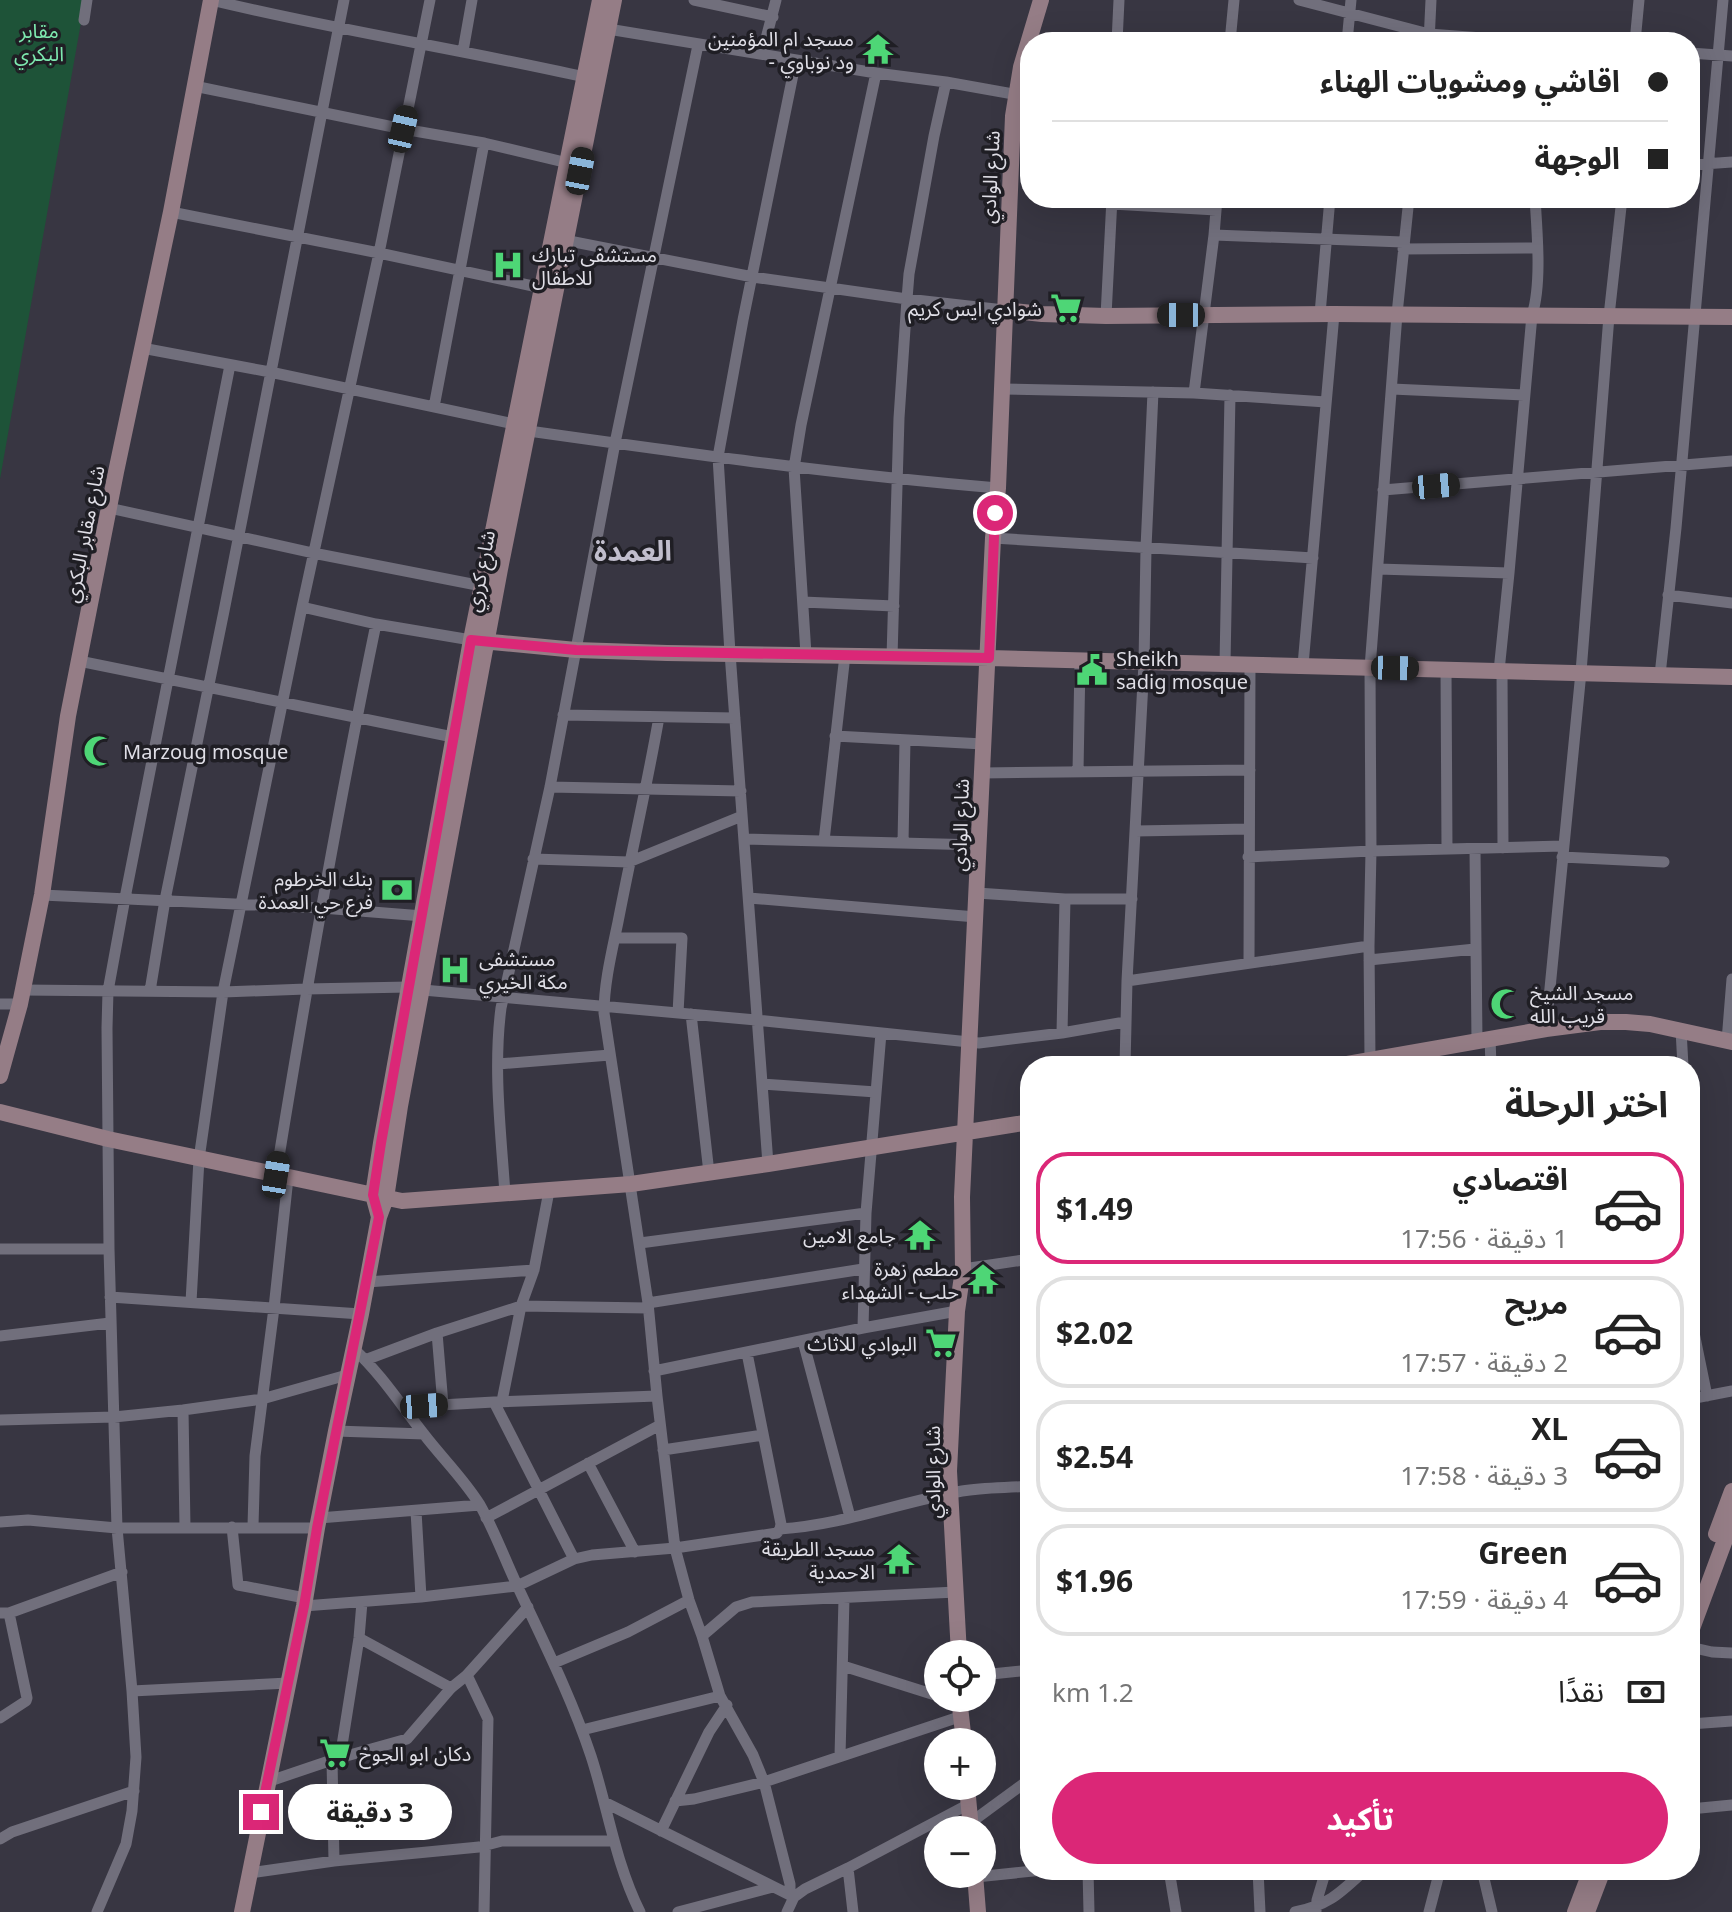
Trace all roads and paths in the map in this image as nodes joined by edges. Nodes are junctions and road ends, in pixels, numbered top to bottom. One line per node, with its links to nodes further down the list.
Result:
1 (87, 0): 19 (street)
2 (211, 0): 20 (street); 40 (main road, شارع مقابر البكري)
3 (344, 0): 20 (street)
4 (430, 0): 29 (street)
5 (472, 0): 31 (street)
6 (600, 0): 38 (main road, شارع كرري)
7 (614, 0): 21 (main road, شارع كرري)
8 (694, 0): 18 (street)
9 (776, 0): 18 (street)
10 (1041, 0): 22 (main road, شارع الوادي)
11 (1119, 0): 23 (street)
12 (1234, 0): 24 (street)
13 (1299, 0): 17 (street)
14 (1431, 0): 27 (street)
15 (1639, 0): 28 (street)
16 (1723, 0): 34 (street)
17 (1350, 6): 25 (street); 26 (street)
18 (773, 17): 32 (street)
19 (84, 20)
20 (338, 28): 29 (street); 42 (street)
21 (608, 29): 30 (street); 59 (main road, شارع كرري)
22 (1031, 32)
23 (1117, 32)
24 (1231, 32)
25 (1348, 32)
26 (1414, 32)
27 (1429, 32)
28 (1636, 32)
29 (422, 44): 31 (street); 44 (street)
30 (698, 45): 32 (street); 64 (street)
31 (463, 51): 38 (street)
32 (762, 54): 36 (street)
33 (1700, 54): 34 (street)
34 (1718, 55): 35 (street); 49 (street)
35 (1732, 56)
36 (796, 60): 37 (street); 66 (street)
37 (876, 73): 39 (street); 68 (street)
38 (584, 77): 47 (main road, شارع كرري)
39 (946, 82): 41 (street); 69 (street)
40 (194, 86): 42 (street); 56 (main road, شارع مقابر البكري)
41 (1020, 95)
42 (321, 112): 44 (street); 58 (street)
43 (1020, 116): 70 (main road, شارع الوادي)
44 (403, 129): 45 (street); 63 (street)
45 (484, 143): 47 (street); 65 (street)
46 (1732, 162): 49 (street)
47 (568, 163): 59 (main road, شارع كرري)
48 (1700, 164): 49 (street)
49 (1707, 164): 77 (street)
50 (1112, 208): 75 (street)
51 (1216, 208): 57 (street)
52 (1329, 208): 60 (street)
53 (1408, 208): 61 (street)
54 (1535, 208): 62 (street)
55 (1621, 208): 76 (street)
56 (171, 212): 58 (street); 79 (main road, شارع مقابر البكري)
57 (1214, 235): 60 (street); 73 (street)
58 (298, 237): 63 (street); 81 (street)
59 (560, 239): 64 (street); 67 (main road, شارع كرري); 91 (main road, شارع كرري)
60 (1326, 239): 61 (street); 71 (street)
61 (1403, 245): 62 (street); 72 (street)
62 (1537, 248): 74 (street)
63 (379, 253): 65 (street); 82 (street)
64 (653, 259): 66 (street); 92 (street)
65 (459, 270): 67 (street); 90 (street)
66 (753, 277): 68 (street); 93 (street)
67 (542, 288): 91 (main road, شارع كرري)
68 (830, 288): 69 (street); 96 (street)
69 (907, 299): 70 (street); 98 (street)
70 (1004, 310): 75 (main road); 83 (main road, شارع الوادي)
71 (1327, 314): 72 (main road); 73 (main road); 89 (street)
72 (1397, 314): 74 (main road); 84 (street)
73 (1204, 315): 75 (main road); 86 (street)
74 (1532, 315): 76 (main road); 88 (street)
75 (1106, 316)
76 (1609, 316): 77 (main road); 97 (street)
77 (1694, 317): 78 (main road); 95 (street)
78 (1732, 317)
79 (142, 348): 80 (street); 102 (main road, شارع مقابر البكري)
80 (230, 365): 81 (street); 104 (street)
81 (270, 372): 82 (street); 105 (street)
82 (349, 389): 90 (street); 109 (street)
83 (1002, 389): 85 (street); 100 (main road, شارع الوادي)
84 (1392, 389): 88 (street); 101 (street)
85 (1153, 392): 86 (street); 107 (street)
86 (1194, 393): 87 (street)
87 (1230, 395): 89 (street); 108 (street)
88 (1524, 395): 99 (street)
89 (1326, 402): 110 (street)
90 (434, 407): 91 (street)
91 (521, 428): 92 (street); 103 (main road, شارع كرري)
92 (615, 443): 93 (street); 123 (street)
93 (718, 457): 96 (street); 124 (street)
94 (1732, 461): 95 (street)
95 (1681, 466): 97 (street); 114 (street)
96 (794, 468): 98 (street); 116 (street)
97 (1598, 473): 99 (street); 138 (street)
98 (898, 480): 100 (street); 118 (street)
99 (1516, 480): 101 (street); 112 (street)
100 (998, 488): 106 (main road, شارع الوادي)
101 (1383, 490): 111 (street)
102 (109, 508): 104 (street); 129 (main road, شارع مقابر البكري)
103 (501, 526): 113 (main road, شارع كرري); 115 (main road, شارع كرري)
104 (198, 528): 105 (street); 141 (street)
105 (239, 536): 109 (street); 142 (street)
106 (993, 538): 107 (street); 128 (main road, شارع الوادي)
107 (1146, 548): 108 (street); 131 (street)
108 (1226, 552): 110 (street); 132 (street)
109 (313, 553): 113 (street); 119 (street)
110 (1313, 558): 134 (street)
111 (1378, 569): 112 (street); 135 (street)
112 (1509, 573): 137 (street)
113 (482, 586): 121 (main road, شارع كرري)
114 (1668, 595): 117 (street); 139 (street)
115 (495, 599): 121 (main road, شارع كرري); 122 (main road)
116 (803, 602): 118 (street); 125 (street)
117 (1732, 603)
118 (894, 606): 127 (street)
119 (302, 607): 120 (street); 143 (street)
120 (376, 624): 121 (street); 146 (street)
121 (479, 641): 122 (main road); 149 (main road, شارع كرري); 194 (main road, شارع كرري)
122 (523, 646): 123 (main road)
123 (576, 650): 124 (main road); 144 (street)
124 (730, 653): 125 (main road); 147 (street)
125 (806, 654): 126 (main road)
126 (845, 655): 127 (main road); 148 (street)
127 (892, 657): 128 (main road)
128 (989, 658): 130 (main road); 151 (main road, شارع الوادي)
129 (79, 661): 141 (street); 176 (main road, شارع مقابر البكري)
130 (1080, 661): 131 (main road); 153 (street)
131 (1144, 663): 132 (main road); 154 (street)
132 (1225, 664): 133 (main road)
133 (1250, 664): 134 (main road); 152 (street)
134 (1303, 665): 135 (main road)
135 (1370, 668): 136 (main road); 169 (street)
136 (1446, 669): 137 (main road); 167 (street)
137 (1500, 671): 138 (main road); 166 (street)
138 (1581, 672): 139 (main road); 170 (street)
139 (1660, 675): 140 (main road)
140 (1732, 677)
141 (168, 680): 142 (street); 177 (street)
142 (208, 688): 143 (street); 181 (street)
143 (283, 702): 146 (street); 182 (street)
144 (563, 715): 145 (street); 156 (street)
145 (659, 717): 147 (street); 157 (street)
146 (356, 718): 149 (street); 183 (street)
147 (735, 718): 158 (street)
148 (835, 736): 150 (street); 163 (street)
149 (453, 737): 184 (main road, شارع كرري)
150 (905, 740): 151 (street); 164 (street)
151 (983, 744): 155 (main road, شارع الوادي)
152 (1250, 770): 154 (street); 160 (street)
153 (1078, 772): 154 (street); 155 (street)
154 (1138, 772): 161 (street)
155 (982, 773): 165 (main road, شارع الوادي)
156 (550, 787): 157 (street); 172 (street)
157 (646, 789): 158 (street); 173 (street)
158 (741, 791): 159 (street)
159 (742, 816): 162 (street); 173 (street)
160 (1249, 829): 161 (street); 171 (street)
161 (1135, 831): 180 (street)
162 (744, 839): 163 (street); 178 (street)
163 (824, 841): 164 (street)
164 (903, 843): 165 (street)
165 (980, 845): 175 (main road, شارع الوادي)
166 (1503, 848): 168 (street); 170 (street)
167 (1447, 849): 168 (street); 169 (street)
168 (1475, 849): 188 (street)
169 (1371, 851): 171 (street); 187 (street)
170 (1563, 851): 174 (street); 206 (street)
171 (1248, 857): 190 (street)
172 (533, 859): 173 (street); 198 (street)
173 (629, 862): 186 (street)
174 (1664, 862)
175 (977, 893): 179 (street); 185 (main road, شارع الوادي)
176 (42, 895): 177 (street); 199 (main road, شارع مقابر البكري)
177 (125, 898): 181 (street); 195 (street)
178 (749, 898): 185 (street); 204 (street)
179 (1065, 899): 180 (street); 209 (street)
180 (1132, 899): 192 (street)
181 (165, 900): 182 (street); 196 (street)
182 (240, 904): 183 (street); 197 (street)
183 (322, 908): 184 (street); 193 (street)
184 (423, 916): 194 (main road, شارع كرري)
185 (976, 917): 212 (main road, شارع الوادي)
186 (615, 938): 201 (street); 202 (street)
187 (1369, 946): 189 (street); 190 (street)
188 (1475, 949): 189 (street); 210 (street)
189 (1369, 960): 215 (street)
190 (1249, 962): 192 (street)
191 (1732, 979): 211 (street)
192 (1127, 981): 205 (street)
193 (306, 989): 194 (street); 197 (street); 231 (street)
194 (416, 989): 198 (street); 235 (main road, شارع كرري)
195 (108, 991): 196 (street); 199 (street); 226 (street)
196 (150, 991): 197 (street)
197 (223, 992): 228 (street)
198 (504, 996): 201 (street); 219 (street)
199 (21, 997): 200 (street); 220 (main road, شارع مقابر البكري)
200 (0, 1004)
201 (604, 1006): 202 (street); 213 (street)
202 (678, 1013): 203 (street)
203 (691, 1014): 204 (street); 230 (street)
204 (756, 1020): 208 (street); 221 (street)
205 (1125, 1022): 209 (street); 214 (street)
206 (1546, 1029): 207 (main road); 210 (main road)
207 (1681, 1030): 211 (main road); 218 (street)
208 (881, 1033): 212 (street); 222 (street)
209 (1062, 1033): 212 (street)
210 (1483, 1040): 216 (main road); 217 (street)
211 (1730, 1041)
212 (969, 1042): 225 (main road, شارع الوادي)
213 (610, 1055): 219 (street); 232 (street)
214 (1125, 1056)
215 (1370, 1056)
216 (1388, 1056)
217 (1488, 1056)
218 (1682, 1056)
219 (498, 1064): 234 (street)
220 (0, 1076)
221 (762, 1084): 222 (street); 229 (street)
222 (876, 1092): 227 (street)
223 (0, 1112): 226 (main road)
224 (1020, 1124): 225 (main road)
225 (965, 1133): 227 (main road); 242 (main road, شارع الوادي)
226 (108, 1139): 228 (main road); 239 (street)
227 (871, 1148): 229 (main road); 236 (street)
228 (199, 1159): 231 (main road); 246 (street)
229 (768, 1164): 230 (main road)
230 (709, 1173): 232 (main road)
231 (282, 1177): 235 (main road); 249 (street)
232 (631, 1184): 233 (main road); 237 (street)
233 (549, 1191): 234 (main road); 243 (street)
234 (505, 1194): 235 (main road)
235 (379, 1197): 244 (main road)
236 (866, 1213): 237 (street); 241 (street)
237 (640, 1243): 248 (street)
238 (0, 1249): 239 (street)
239 (109, 1249): 245 (street)
240 (1020, 1260): 242 (street)
241 (863, 1269): 248 (street); 253 (street)
242 (963, 1269): 250 (main road, شارع الوادي)
243 (534, 1270): 244 (street); 247 (street)
244 (367, 1282): 251 (main road)
245 (110, 1297): 246 (street); 252 (street)
246 (191, 1302): 249 (street)
247 (521, 1306): 248 (street); 254 (street); 267 (street)
248 (648, 1306): 260 (street)
249 (274, 1308): 251 (street); 266 (street)
250 (957, 1311): 253 (street); 282 (main road, شارع الوادي)
251 (361, 1314): 258 (main road)
252 (110, 1323): 255 (street); 271 (street)
253 (863, 1328): 256 (street)
254 (437, 1333): 258 (street); 268 (street)
255 (0, 1336)
256 (803, 1341): 257 (street); 285 (street)
257 (747, 1353): 260 (street); 276 (street)
258 (359, 1354): 261 (main road); 269 (street)
259 (1700, 1362): 264 (street)
260 (654, 1371): 263 (street)
261 (347, 1375): 266 (street); 274 (main road)
262 (1732, 1391): 264 (street)
263 (657, 1396): 267 (street); 273 (street)
264 (1707, 1396): 265 (street)
265 (1700, 1397)
266 (262, 1399): 270 (street); 290 (street)
267 (498, 1401): 268 (street); 280 (street)
268 (443, 1405): 269 (street)
269 (404, 1407): 275 (street)
270 (183, 1410): 271 (street); 291 (street)
271 (114, 1417): 272 (street); 293 (street)
272 (0, 1420)
273 (660, 1425): 277 (street); 278 (street)
274 (336, 1431): 275 (street); 289 (main road)
275 (424, 1434): 283 (street)
276 (763, 1435): 277 (street); 294 (street)
277 (663, 1450): 295 (street)
278 (588, 1463): 280 (street); 296 (street)
279 (1020, 1487): 282 (street)
280 (539, 1489): 286 (street); 297 (street)
281 (1732, 1491): 300 (main road)
282 (950, 1494): 285 (street); 302 (main road, شارع الوادي)
283 (480, 1505): 284 (street); 286 (street)
284 (416, 1511): 289 (street); 303 (street)
285 (850, 1517): 294 (street)
286 (486, 1518): 301 (street)
287 (1732, 1521): 298 (main road)
288 (0, 1522): 293 (street)
289 (318, 1523): 290 (street); 306 (main road)
290 (253, 1526): 292 (street)
291 (185, 1527): 292 (street); 293 (street)
292 (232, 1527): 306 (street)
293 (117, 1528): 299 (street)
294 (780, 1529): 295 (street)
295 (675, 1548): 296 (street); 305 (street)
296 (635, 1552): 297 (street)
297 (574, 1559): 301 (street)
298 (1725, 1561): 310 (main road)
299 (122, 1572): 309 (street); 323 (street)
300 (1700, 1576)
301 (517, 1586): 303 (street); 308 (street)
302 (956, 1592): 304 (street); 313 (main road, شارع الوادي)
303 (421, 1597): 307 (street)
304 (844, 1598): 311 (street); 317 (street)
305 (689, 1600): 311 (street); 316 (street)
306 (304, 1602): 307 (street); 321 (main road)
307 (362, 1602): 312 (street)
308 (528, 1607): 316 (street); 320 (street)
309 (4, 1613): 327 (street)
310 (1700, 1613)
311 (702, 1636): 325 (street)
312 (359, 1638): 322 (street); 332 (street)
313 (958, 1640)
314 (1700, 1649): 315 (street)
315 (1732, 1653)
316 (554, 1663): 330 (street)
317 (843, 1666): 324 (street); 331 (street)
318 (1020, 1671): 319 (street)
319 (996, 1674)
320 (467, 1675): 322 (street); 348 (street)
321 (288, 1683): 323 (street); 333 (main road)
322 (451, 1688): 332 (street)
323 (132, 1691): 336 (street)
324 (924, 1692)
325 (724, 1701): 330 (street); 334 (street); 338 (street)
326 (938, 1712): 331 (street)
327 (0, 1718)
328 (1732, 1721): 329 (street)
329 (1700, 1723)
330 (582, 1730): 339 (street)
331 (840, 1756): 334 (street)
332 (336, 1759): 333 (street); 349 (street)
333 (267, 1782): 352 (main road)
334 (764, 1782): 338 (street); 365 (street)
335 (1020, 1787): 344 (street)
336 (134, 1791): 346 (street); 367 (street)
337 (969, 1800): 340 (main road)
338 (675, 1801): 345 (street)
339 (604, 1802): 345 (street); 347 (street)
340 (969, 1804): 343 (main road); 350 (street)
341 (1732, 1805): 342 (street)
342 (1700, 1808)
343 (970, 1816)
344 (984, 1816)
345 (661, 1831): 363 (street)
346 (0, 1839)
347 (613, 1841): 348 (street); 370 (street)
348 (487, 1845): 349 (street); 369 (street)
349 (334, 1861): 352 (street)
350 (848, 1868): 365 (street); 373 (street)
351 (1020, 1872): 353 (street)
352 (250, 1873): 368 (main road)
353 (996, 1874)
354 (1088, 1880): 375 (street)
355 (1171, 1880): 376 (street)
356 (1258, 1880): 377 (street)
357 (1324, 1880): 366 (street)
358 (1354, 1880): 366 (street)
359 (1437, 1880): 379 (street)
360 (1484, 1880): 380 (street)
361 (1587, 1880): 381 (main road)
362 (1599, 1880): 382 (main road)
363 (773, 1887): 365 (street); 371 (street)
364 (976, 1888): 374 (main road)
365 (792, 1896): 372 (street)
366 (1316, 1910): 378 (street)
367 (97, 1912)
368 (242, 1912)
369 (484, 1912)
370 (640, 1912)
371 (678, 1912)
372 (787, 1912)
373 (853, 1912)
374 (978, 1912)
375 (1089, 1912)
376 (1176, 1912)
377 (1260, 1912)
378 (1295, 1912)
379 (1429, 1912)
380 (1492, 1912)
381 (1575, 1912)
382 (1587, 1912)

